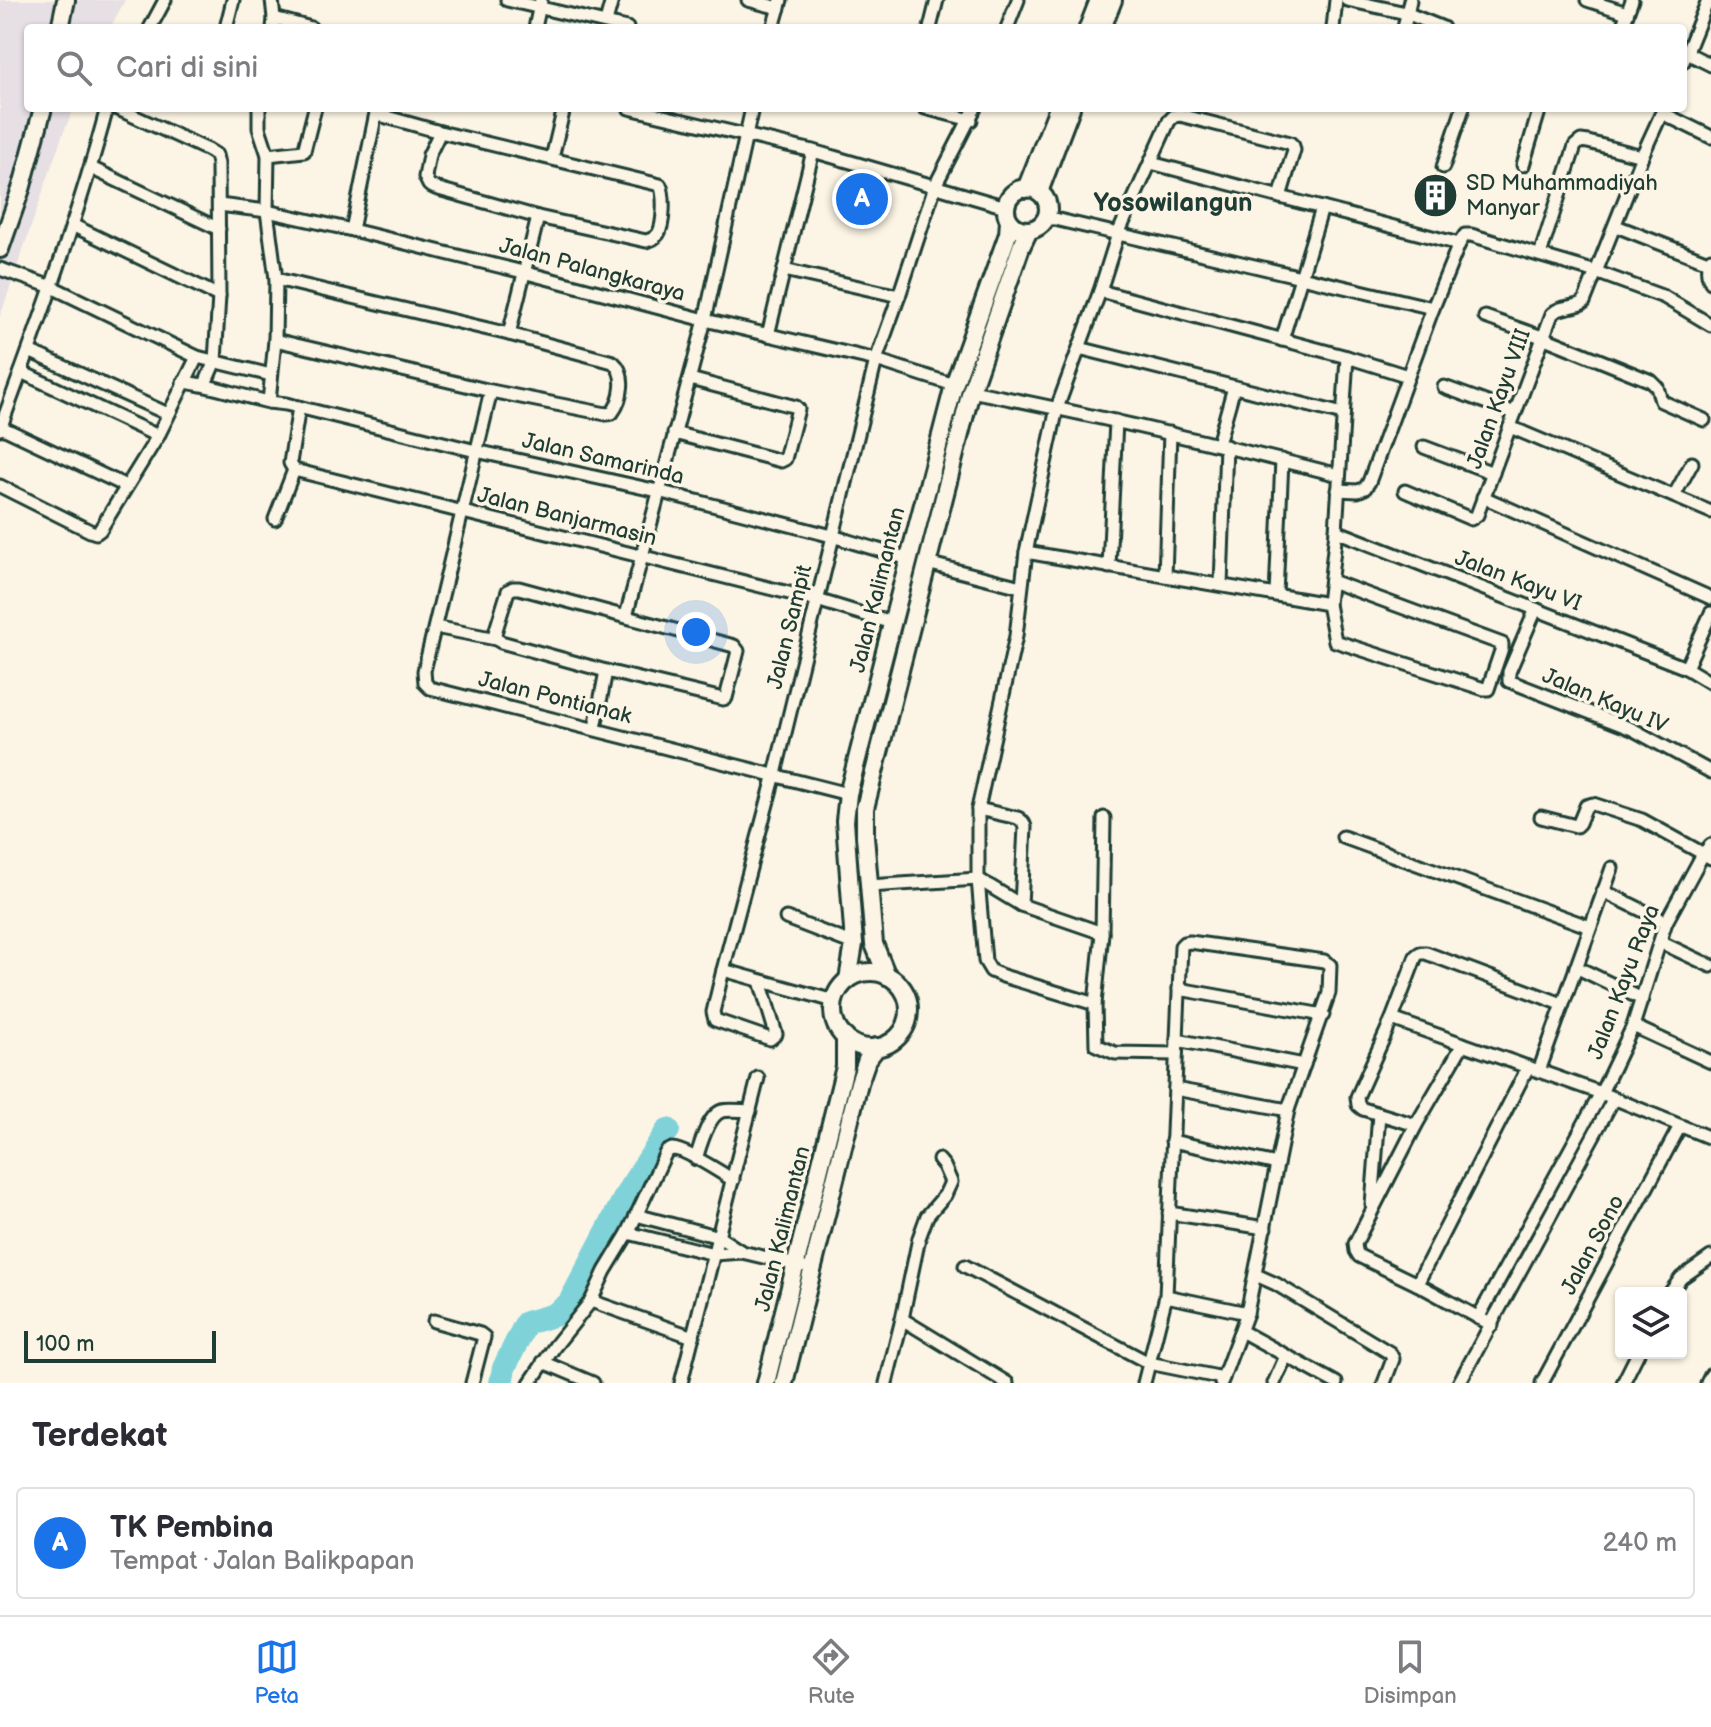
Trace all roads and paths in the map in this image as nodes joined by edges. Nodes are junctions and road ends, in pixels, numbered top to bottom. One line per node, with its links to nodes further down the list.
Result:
1 (66, 0): 24 (main road)
2 (165, 0): 25 (street)
3 (233, 0): 26 (street)
4 (271, 0): 23 (street)
5 (507, 0): 17 (street)
6 (612, 0): 22 (street)
7 (748, 0): 18 (street)
8 (937, 0): 30 (street)
9 (1018, 0): 31 (street)
10 (1099, 0): 32 (main road)
11 (1113, 0): 33 (main road)
12 (1336, 0): 34 (street)
13 (1347, 0): 20 (street)
14 (1410, 0): 20 (street)
15 (1587, 0): 21 (street)
16 (1632, 0): 21 (street)
17 (540, 4): 22 (street); 27 (street)
18 (780, 4): 29 (street)
19 (1708, 6): 38 (street)
20 (1406, 13): 35 (street); 36 (street)
21 (1627, 13): 37 (street)
22 (606, 22): 28 (street)
23 (273, 23)
24 (61, 24)
25 (152, 24)
26 (227, 24)
27 (536, 24)
28 (613, 24)
29 (774, 24)
30 (931, 24)
31 (1009, 24)
32 (1090, 24)
33 (1104, 24)
34 (1333, 24)
35 (1405, 24)
36 (1433, 24)
37 (1623, 24)
38 (1687, 53)
39 (1687, 59): 40 (street)
40 (1711, 65)
41 (42, 112): 85 (main road)
42 (106, 112): 68 (street)
43 (125, 112): 72 (street)
44 (259, 112): 62 (street)
45 (314, 112): 62 (street)
46 (377, 112): 81 (street)
47 (380, 112): 58 (street)
48 (563, 112): 64 (street)
49 (646, 112): 59 (street)
50 (751, 112): 59 (street)
51 (1057, 112): 70 (main road)
52 (1069, 112): 70 (main road)
53 (1462, 112): 67 (street)
54 (1539, 112): 66 (street)
55 (1662, 112): 63 (street, Jalan Kayu VIII)
56 (1667, 112): 60 (street)
57 (973, 114): 69 (street, Jalan Sampit)
58 (440, 132): 64 (street); 76 (street)
59 (746, 136): 61 (street); 101 (street)
60 (1711, 137)
61 (813, 151): 69 (street); 88 (street)
62 (268, 155): 74 (street)
63 (1642, 156): 79 (street, Jalan Kayu VIII); 86 (street)
64 (552, 158): 76 (street)
65 (1151, 163): 71 (street); 71 (street); 83 (street)
66 (1523, 165)
67 (1443, 167)
68 (91, 168): 78 (street); 80 (street)
69 (935, 186): 75 (street); 98 (street, Jalan Sampit)
70 (1032, 190): 75 (main road); 77 (main road)
71 (1280, 197): 73 (street)
72 (219, 205): 74 (street, Jalan Palangkaraya); 80 (street)
73 (1322, 208): 84 (street); 92 (street)
74 (267, 211): 81 (street, Jalan Palangkaraya); 93 (street)
75 (1008, 214): 82 (main road); 120 (main road, Jalan Kalimantan)
76 (538, 217): 90 (street)
77 (1046, 217): 82 (main road); 83 (street)
78 (72, 225): 95 (street); 97 (street)
79 (1616, 226): 87 (street); 91 (street, Jalan Kayu VIII)
80 (219, 229): 97 (street)
81 (352, 230): 90 (street, Jalan Palangkaraya)
82 (1029, 230): 124 (main road, Jalan Kalimantan)
83 (1118, 234): 92 (street); 96 (street)
84 (1459, 244): 86 (street); 99 (street)
85 (0, 249)
86 (1540, 255): 91 (street)
87 (1710, 260): 94 (street)
88 (784, 270): 98 (street); 104 (street)
89 (6, 271): 95 (street)
90 (523, 272): 101 (street, Jalan Palangkaraya); 103 (street)
91 (1596, 272): 102 (street); 105 (street, Jalan Kayu VIII)
92 (1301, 276): 99 (street); 107 (street)
93 (276, 279): 103 (street); 106 (street)
94 (1711, 282)
95 (52, 287): 109 (street); 110 (street)
96 (1100, 291): 107 (street); 108 (street)
97 (219, 296): 113 (street)
98 (899, 296): 112 (street, Jalan Sampit)
99 (1433, 308): 116 (street)
100 (1485, 317): 105 (street)
101 (705, 320): 104 (street, Jalan Palangkaraya); 117 (street)
102 (1711, 325)
103 (509, 334): 123 (street)
104 (768, 335): 112 (street, Jalan Palangkaraya)
105 (1542, 337): 128 (street, Jalan Kayu VIII); 131 (street)
106 (275, 340): 115 (street); 123 (street)
107 (1282, 340): 111 (street)
108 (1079, 348): 121 (street); 127 (street)
109 (29, 351): 114 (street); 129 (street)
110 (197, 357): 113 (street); 118 (street)
111 (1347, 357): 116 (street); 130 (street)
112 (876, 360): 120 (street, Jalan Palangkaraya); 159 (street, Jalan Sampit)
113 (215, 361): 115 (street); 119 (street)
114 (21, 372): 134 (street); 137 (street)
115 (271, 375): 125 (street)
116 (1408, 376): 148 (street)
117 (690, 379): 135 (street); 135 (street)
118 (183, 382): 119 (street, Jalan Samarinda); 129 (street)
119 (205, 384): 125 (street, Jalan Samarinda)
120 (954, 385): 155 (main road, Jalan Kalimantan)
121 (1234, 387): 130 (street); 138 (street)
122 (1444, 387): 128 (street)
123 (491, 391): 140 (street, Jalan Pontianak)
124 (971, 391): 127 (street); 157 (main road, Jalan Kalimantan)
125 (269, 402): 126 (street, Jalan Samarinda)
126 (299, 407): 140 (street, Jalan Samarinda); 143 (street)
127 (1057, 408): 132 (street); 160 (street)
128 (1515, 413): 133 (street, Jalan Kayu VIII)
129 (168, 414): 137 (street)
130 (1343, 414): 145 (street)
131 (1704, 420)
132 (1116, 421): 136 (street); 164 (street)
133 (1510, 427): 144 (street, Jalan Kayu VIII); 151 (street)
134 (0, 428): 147 (street)
135 (674, 433): 149 (street)
136 (1170, 433): 138 (street); 165 (street)
137 (158, 436): 147 (street)
138 (1222, 445): 141 (street); 167 (street)
139 (1424, 447): 144 (street)
140 (476, 451): 149 (street, Jalan Samarinda); 153 (street, Jalan Pontianak)
141 (1282, 460): 145 (street); 169 (street)
142 (1692, 463): 151 (street)
143 (294, 470): 153 (street, Jalan Banjarmasin); 156 (street)
144 (1493, 473): 152 (street, Jalan Kayu VIII)
145 (1339, 475): 148 (street)
146 (0, 486): 147 (street)
147 (126, 486)
148 (1338, 490): 158 (street)
149 (658, 491): 159 (street, Jalan Samarinda); 161 (street)
150 (1405, 491): 152 (street, Jalan Kayu VIII)
151 (1674, 496): 154 (street)
152 (1483, 497): 170 (street)
153 (463, 512): 161 (street, Jalan Banjarmasin); 177 (street, Jalan Pontianak)
154 (1711, 512)
155 (920, 517): 157 (main road); 162 (main road, Jalan Kalimantan)
156 (275, 519)
157 (937, 521): 163 (main road, Jalan Kalimantan)
158 (1336, 531): 166 (street); 173 (street, Jalan Kayu VI)
159 (832, 536): 162 (street, Jalan Samarinda); 171 (street, Jalan Sampit)
160 (1026, 552): 164 (street); 168 (street)
161 (642, 556): 171 (street, Jalan Banjarmasin); 175 (street)
162 (909, 559): 176 (main road, Jalan Kalimantan)
163 (927, 563): 168 (street); 183 (main road, Jalan Kalimantan)
164 (1109, 567): 165 (street)
165 (1165, 576): 167 (street)
166 (1331, 581): 172 (street); 172 (street)
167 (1221, 585): 169 (street)
168 (1021, 587): 188 (street)
169 (1276, 595): 172 (street)
170 (1711, 598)
171 (817, 600): 176 (street, Jalan Banjarmasin); 186 (street, Jalan Sampit)
172 (1328, 604)
173 (1536, 609): 179 (street, Jalan Kayu VI); 185 (street, Jalan Kayu IV)
174 (1711, 613): 179 (street)
175 (626, 616): 178 (street); 180 (street)
176 (892, 623): 182 (main road, Jalan Kalimantan)
177 (435, 627): 178 (street); 184 (street, Jalan Pontianak)
178 (496, 639): 180 (street)
179 (1686, 668): 181 (street, Jalan Kayu VI)
180 (606, 671): 184 (street)
181 (1711, 683)
182 (868, 718): 183 (main road); 187 (main road, Jalan Kalimantan)
183 (886, 722): 195 (main road, Jalan Kalimantan)
184 (595, 728): 186 (street, Jalan Pontianak)
185 (1711, 772)
186 (775, 774): 187 (street, Jalan Pontianak); 206 (street, Jalan Sampit)
187 (848, 794): 203 (main road, Jalan Kalimantan)
188 (978, 809): 194 (street); 197 (street)
189 (1541, 817): 192 (street)
190 (1104, 818): 201 (street)
191 (1343, 837): 200 (street)
192 (1708, 852): 199 (street, Jalan Kayu Raya)
193 (1612, 868): 196 (street)
194 (978, 879): 195 (street); 197 (street); 213 (street)
195 (869, 886): 207 (main road, Jalan Kalimantan)
196 (1603, 891): 199 (street); 200 (street)
197 (1021, 905): 201 (street)
198 (786, 918): 203 (street)
199 (1666, 922): 202 (street, Jalan Kayu Raya)
200 (1590, 927): 205 (street)
201 (1102, 933): 213 (street)
202 (1660, 942): 204 (street); 211 (street, Jalan Kayu Raya)
203 (854, 944): 208 (main road, Jalan Kalimantan)
204 (1711, 966)
205 (1576, 967): 211 (street); 214 (street)
206 (723, 970): 209 (street); 209 (street, Jalan Sampit)
207 (887, 976): 208 (main road); 221 (main road)
208 (848, 980): 212 (main road)
209 (760, 981): 212 (street)
210 (1179, 989): 215 (street); 215 (street); 219 (street)
211 (1642, 999): 217 (street, Jalan Kayu Raya)
212 (834, 1001): 218 (main road)
213 (1095, 1004): 222 (street)
214 (1562, 1004): 216 (street); 225 (street)
215 (1323, 1015): 224 (street)
216 (1392, 1019): 220 (street); 232 (street)
217 (1633, 1026): 223 (street); 228 (street, Jalan Kayu Raya)
218 (845, 1037): 221 (main road); 251 (main road, Jalan Kalimantan)
219 (1177, 1040): 222 (street); 224 (street)
220 (1463, 1044): 225 (street); 233 (street)
221 (877, 1047): 251 (main road, Jalan Kalimantan)
222 (1176, 1054): 227 (street)
223 (1711, 1062)
224 (1304, 1065): 230 (street)
225 (1534, 1069): 228 (street); 253 (street)
226 (758, 1078): 231 (street)
227 (1175, 1089): 230 (street); 236 (street)
228 (1601, 1093): 229 (street); 258 (street, Jalan Kayu Raya)
229 (1614, 1098): 234 (street); 261 (street)
230 (1288, 1110): 239 (street)
231 (750, 1111): 237 (street); 240 (street)
232 (1379, 1114): 233 (street); 242 (street)
233 (1416, 1125): 242 (street)
234 (1680, 1126): 235 (street); 283 (street, Jalan Sono)
235 (1708, 1137)
236 (1172, 1141): 239 (street); 241 (street)
237 (696, 1159): 240 (street); 243 (street)
238 (939, 1160): 259 (street)
239 (1277, 1164): 244 (street)
240 (733, 1180): 246 (street)
241 (1169, 1213): 244 (street); 255 (street)
242 (1372, 1213): 253 (street)
243 (636, 1215): 245 (street); 246 (street)
244 (1265, 1228): 252 (street)
245 (628, 1233): 248 (street); 256 (street)
246 (719, 1237): 247 (street); 248 (street)
247 (742, 1252): 248 (street); 251 (street)
248 (714, 1254): 263 (street)
249 (1711, 1257): 254 (street)
250 (965, 1266): 267 (street)
251 (805, 1267): 275 (main road, Jalan Kalimantan); 276 (main road, Jalan Kalimantan)
252 (1256, 1275): 257 (street); 281 (street)
253 (1417, 1284): 258 (street)
254 (1674, 1287)
255 (1166, 1296): 257 (street); 267 (street)
256 (591, 1301): 263 (street); 266 (street)
257 (1247, 1313): 262 (street)
258 (1478, 1318): 261 (street)
259 (902, 1319): 277 (street); 278 (street)
260 (434, 1321): 271 (street)
261 (1492, 1325): 282 (street)
262 (1241, 1331): 264 (street); 269 (street)
263 (693, 1337): 274 (street)
264 (1286, 1356): 270 (street); 280 (street)
265 (1635, 1359): 284 (street)
266 (543, 1362): 272 (street); 273 (street)
267 (1149, 1363): 269 (street); 279 (street)
268 (1711, 1375): 285 (street)
269 (1222, 1380)
270 (1332, 1382)
271 (472, 1383)
272 (530, 1383)
273 (593, 1383)
274 (681, 1383)
275 (766, 1383)
276 (784, 1383)
277 (886, 1383)
278 (1007, 1383)
279 (1144, 1383)
280 (1274, 1383)
281 (1384, 1383)
282 (1459, 1383)
283 (1542, 1383)
284 (1623, 1383)
285 (1707, 1383)

